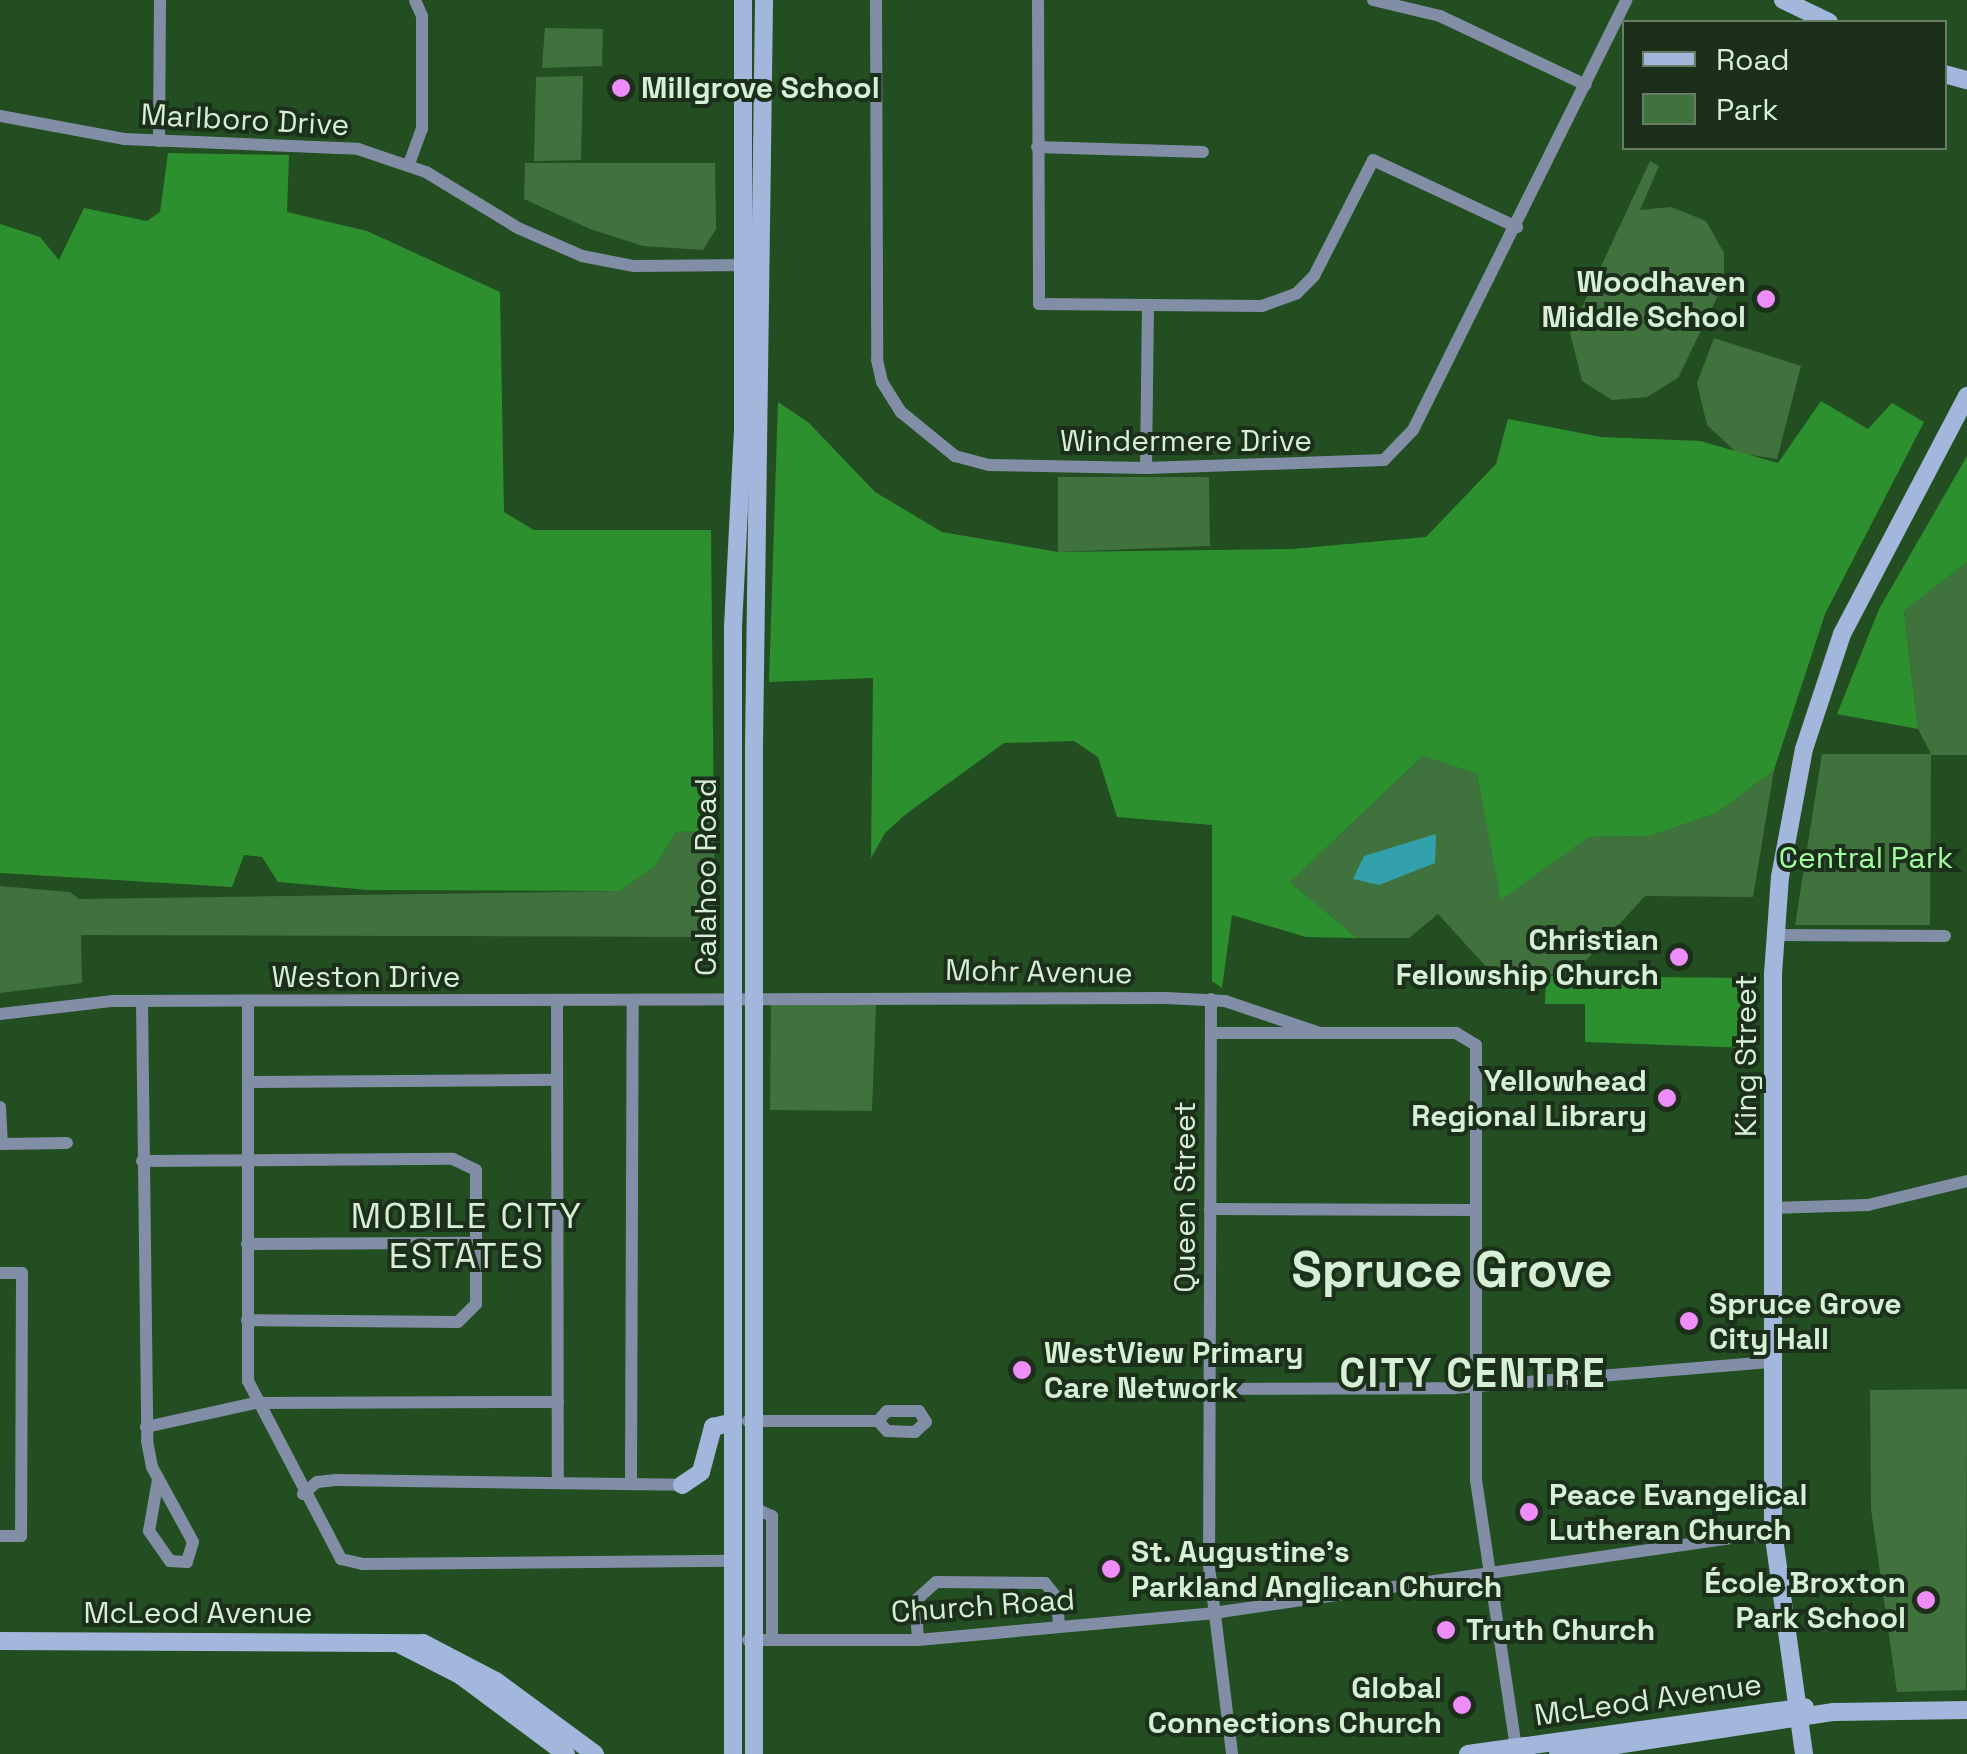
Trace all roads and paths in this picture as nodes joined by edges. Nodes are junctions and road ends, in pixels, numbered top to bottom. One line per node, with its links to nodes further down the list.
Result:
1 (160, 0): 13 (street)
2 (415, 0): 16 (street)
3 (743, 0): 19 (main road, Calahoo Road)
4 (764, 0): 18 (main road, Calahoo Road)
5 (876, 0): 22 (street, Windermere Drive)
6 (1038, 0): 14 (street)
7 (1373, 0): 11 (street)
8 (1626, 0): 11 (street, Windermere Drive)
9 (1793, 2): 10 (main road)
10 (1825, 20)
11 (1586, 85): 17 (street, Windermere Drive)
12 (0, 116): 13 (street, Marlboro Drive)
13 (159, 141): 16 (street, Marlboro Drive)
14 (1037, 147): 15 (street); 20 (street)
15 (1202, 152)
16 (409, 164): 19 (street, Marlboro Drive)
17 (1517, 227): 20 (street); 22 (street, Windermere Drive)
18 (764, 264): 19 (street, Marlboro Drive); 25 (main road, Calahoo Road)
19 (743, 266): 26 (main road, Calahoo Road)
20 (1148, 307): 22 (street)
21 (1967, 396): 23 (main road, King Street)
22 (1146, 468)
23 (1774, 934): 24 (street); 43 (main road, King Street)
24 (1945, 936)
25 (754, 997): 26 (street, Mohr Avenue); 27 (street, Mohr Avenue); 56 (main road, Calahoo Road)
26 (734, 998): 31 (street, Weston Drive); 57 (main road, Calahoo Road)
27 (1212, 999): 33 (street, Mohr Avenue); 34 (street, Queen Street)
28 (142, 1002): 29 (street, Weston Drive); 32 (street, Weston Drive); 40 (street)
29 (248, 1002): 30 (street, Weston Drive); 36 (street)
30 (557, 1002): 31 (street, Weston Drive); 35 (street)
31 (633, 1002): 61 (street)
32 (0, 1014)
33 (1317, 1032): 34 (street, Mohr Avenue); 45 (street, Mohr Avenue)
34 (1211, 1033): 44 (street, Queen Street)
35 (557, 1080): 36 (street); 53 (street)
36 (249, 1082): 41 (street)
37 (0, 1106): 39 (street)
38 (67, 1143): 39 (street)
39 (1, 1144)
40 (142, 1161): 41 (street); 58 (street)
41 (247, 1162): 46 (street); 47 (street)
42 (1967, 1182): 43 (street)
43 (1773, 1208): 50 (main road, King Street)
44 (1210, 1209): 45 (street); 52 (street, Queen Street)
45 (1476, 1210): 51 (street)
46 (474, 1243): 47 (street); 49 (street)
47 (247, 1244): 49 (street)
48 (0, 1273): 65 (street)
49 (247, 1320): 54 (street)
50 (1773, 1362): 51 (street); 64 (main road, King Street)
51 (1476, 1386): 52 (street); 67 (street)
52 (1209, 1389): 68 (street, Queen Street)
53 (558, 1402): 54 (street); 60 (street)
54 (256, 1403): 58 (street); 63 (street)
55 (878, 1420): 56 (street)
56 (754, 1421): 57 (street); 70 (main road, Calahoo Road)
57 (733, 1422): 62 (main road); 66 (main road, Calahoo Road)
58 (146, 1428): 59 (street)
59 (158, 1480): 59 (street)
60 (558, 1480): 61 (street); 63 (street)
61 (631, 1482): 62 (street)
62 (682, 1484)
63 (302, 1494): 66 (street)
64 (1774, 1532): 67 (street, Church Road); 76 (main road, King Street)
65 (0, 1536)
66 (731, 1561): 74 (main road, Calahoo Road)
67 (1490, 1573): 68 (street, Church Road); 77 (street)
68 (1213, 1613): 69 (street, Church Road); 82 (street, Queen Street)
69 (1059, 1626): 71 (street, Church Road); 71 (street)
70 (763, 1639): 71 (street, Church Road); 74 (street, Church Road); 81 (main road, Calahoo Road)
71 (918, 1640)
72 (0, 1641): 73 (main road, McLeod Avenue)
73 (396, 1643): 78 (main road, McLeod Avenue); 79 (main road, McLeod Avenue)
74 (731, 1644): 80 (main road, Calahoo Road)
75 (1967, 1710): 76 (main road, McLeod Avenue)
76 (1798, 1714): 77 (main road, McLeod Avenue); 84 (main road, McLeod Avenue); 85 (main road, King Street)
77 (1516, 1750): 83 (main road, McLeod Avenue)
78 (566, 1754)
79 (595, 1754)
80 (733, 1754)
81 (754, 1754)
82 (1232, 1754)
83 (1468, 1754)
84 (1558, 1754)
85 (1804, 1754)

